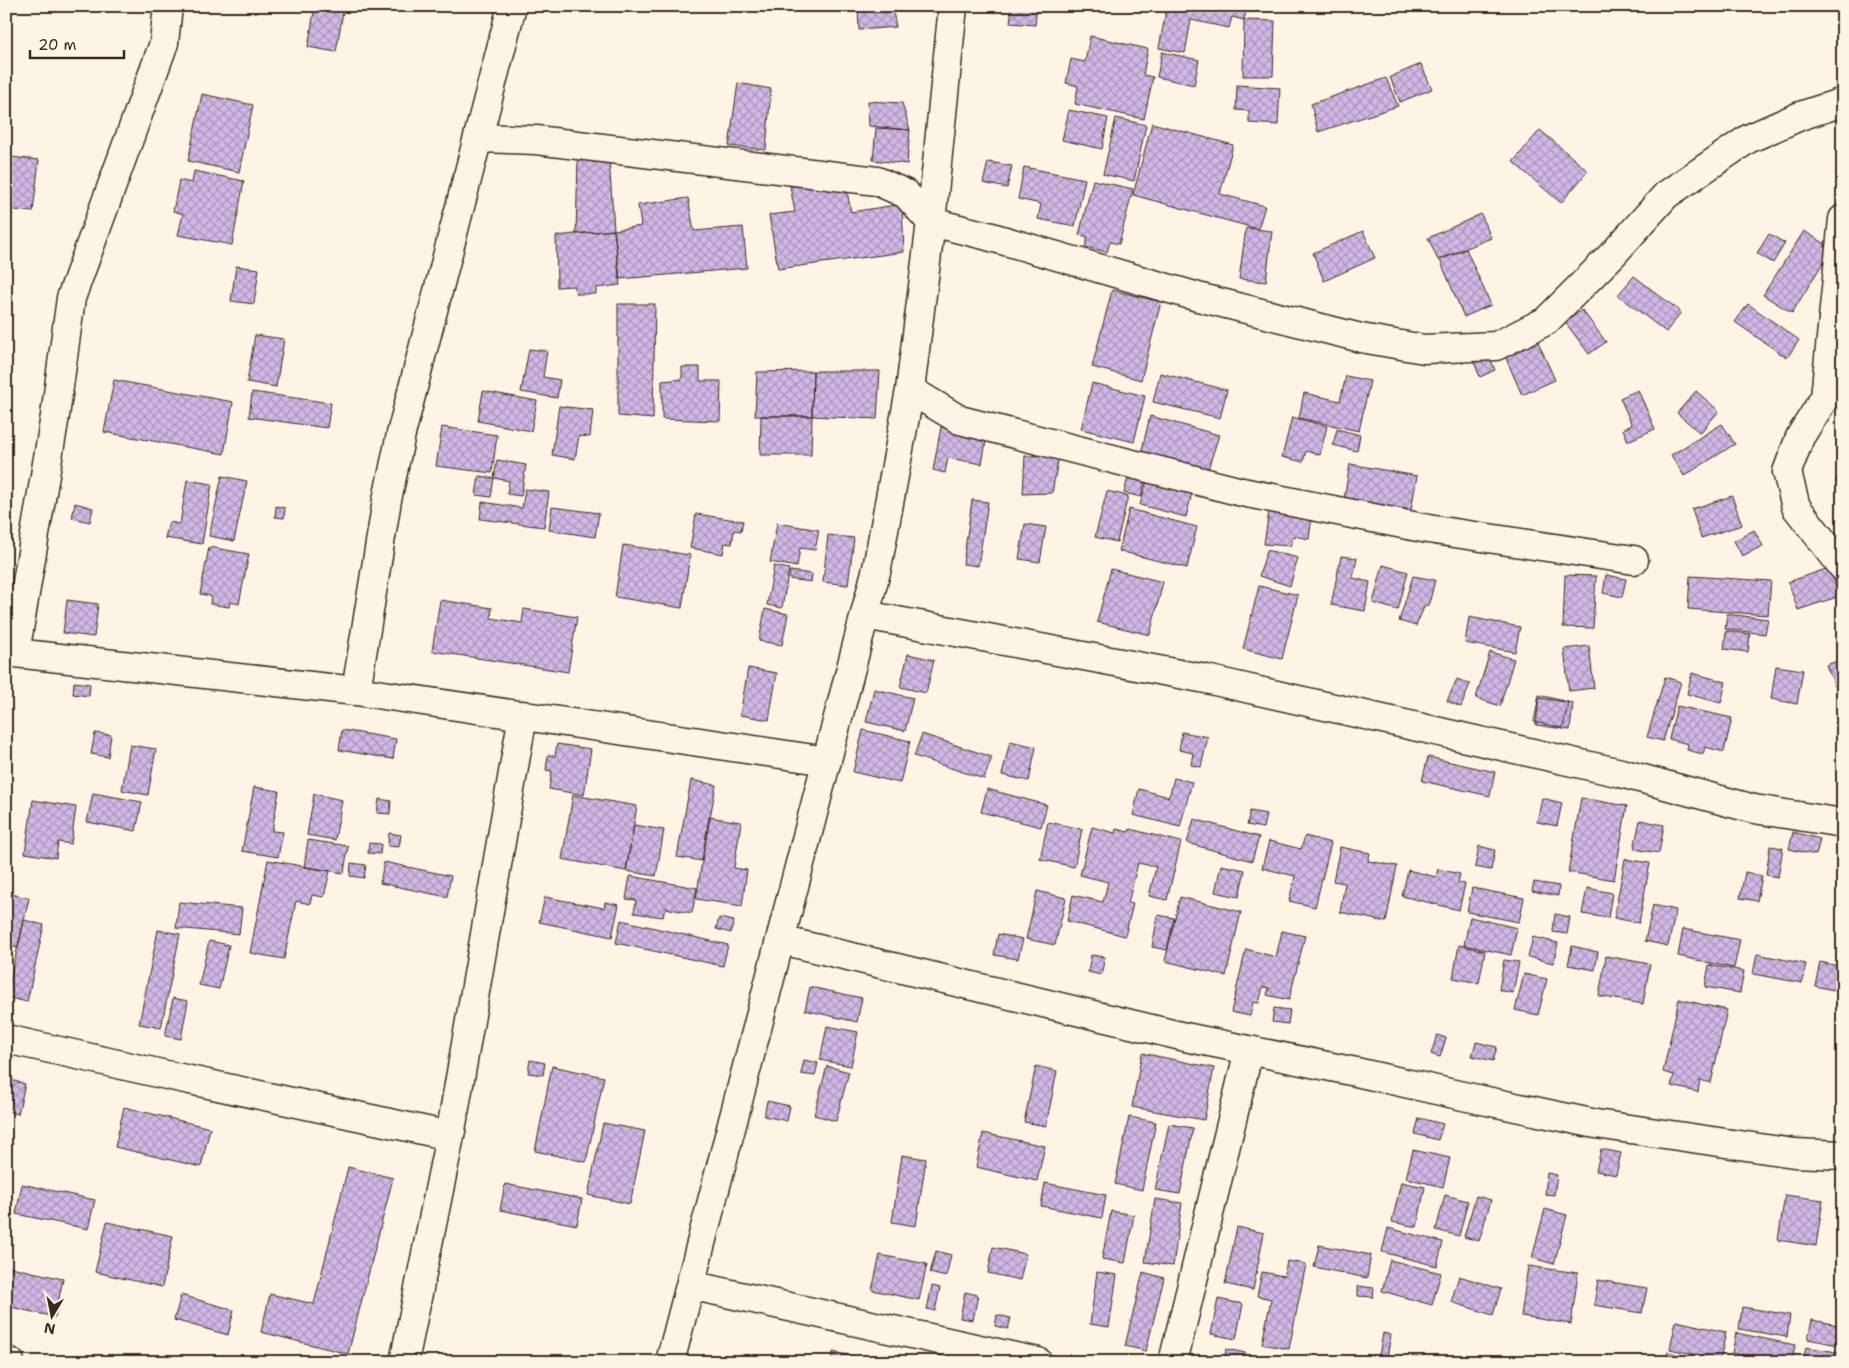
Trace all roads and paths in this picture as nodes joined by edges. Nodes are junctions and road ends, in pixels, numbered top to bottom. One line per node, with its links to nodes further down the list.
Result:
1 (168, 6): 13 (street)
2 (512, 6): 5 (street)
3 (953, 6): 7 (street)
4 (1843, 102): 7 (street)
5 (478, 138): 7 (street); 14 (street)
6 (1843, 219): 9 (street)
7 (931, 222): 8 (street)
8 (910, 390): 10 (street); 12 (street)
9 (1834, 404): 11 (street)
10 (1634, 560)
11 (1843, 567)
12 (865, 614): 16 (street); 17 (street)
13 (11, 652): 14 (street)
14 (356, 691): 15 (street)
15 (523, 715): 16 (street); 21 (street)
16 (827, 761): 18 (street)
17 (1843, 823)
18 (781, 940): 20 (street); 23 (street)
19 (6, 1039): 21 (street)
20 (1249, 1050): 22 (street); 27 (street)
21 (450, 1136): 24 (street)
22 (1843, 1155)
23 (690, 1285): 25 (street); 26 (street)
24 (404, 1362)
25 (670, 1362)
26 (1038, 1362)
27 (1173, 1362)

